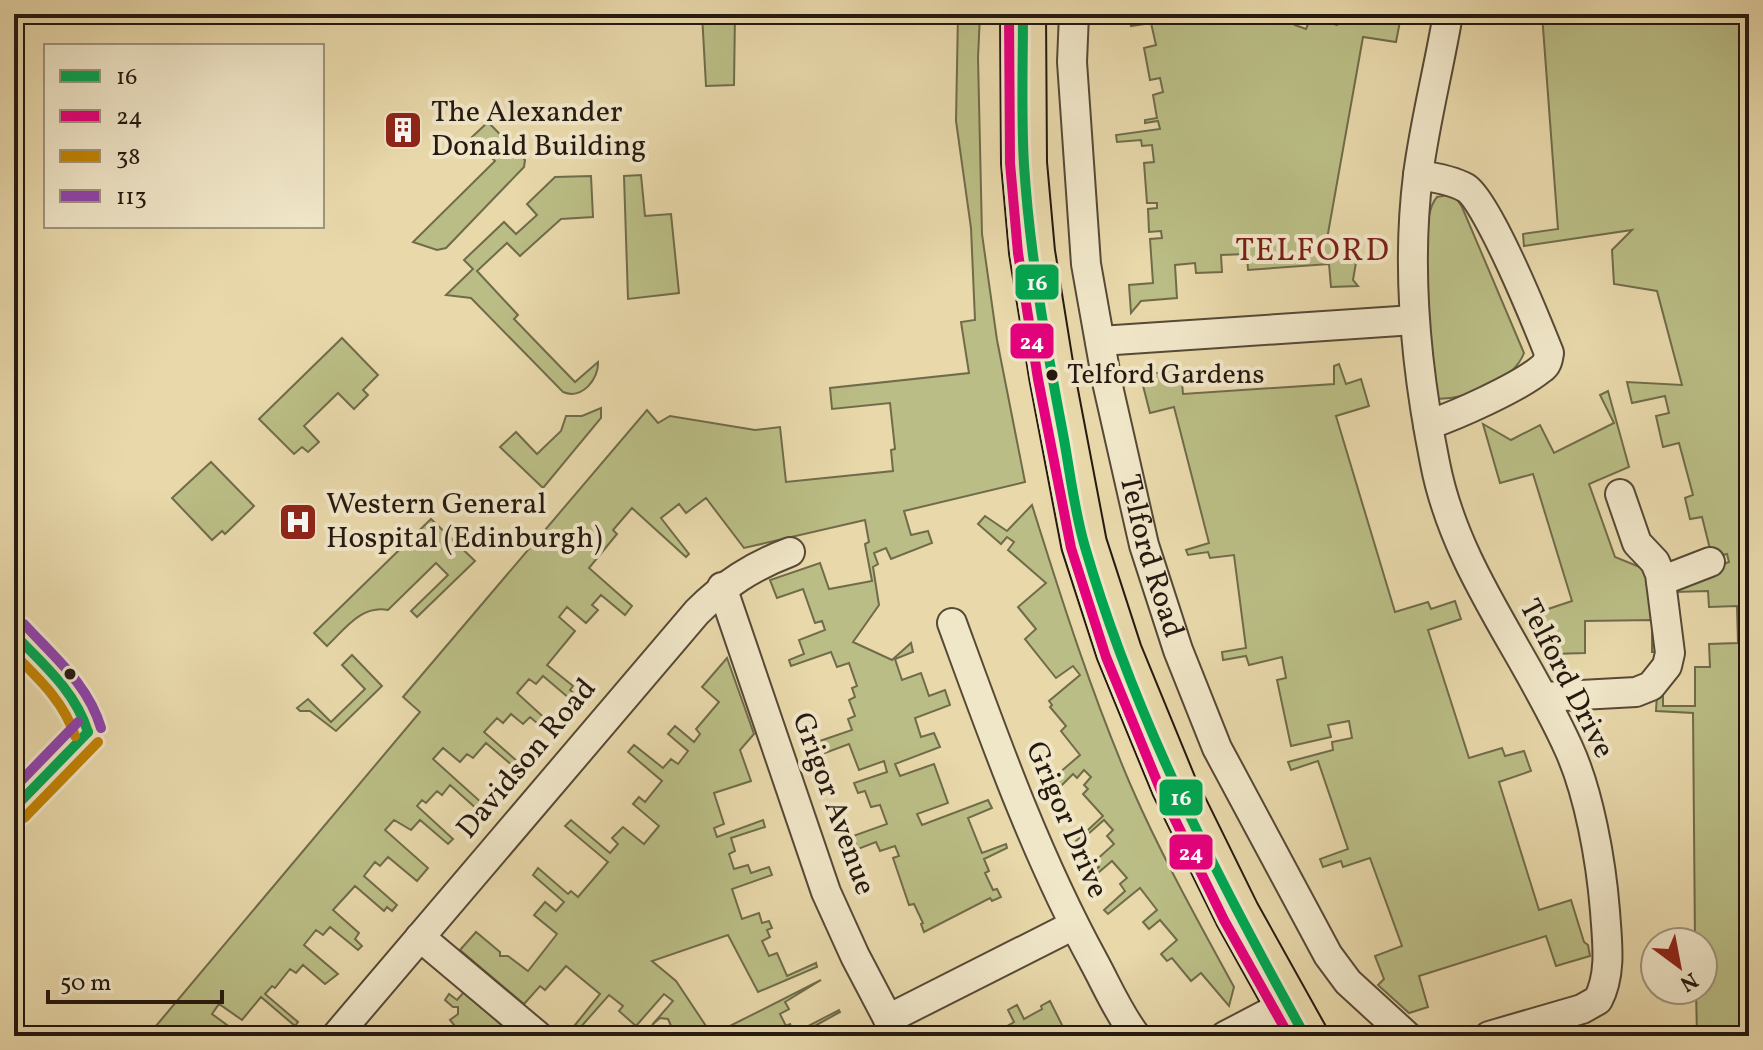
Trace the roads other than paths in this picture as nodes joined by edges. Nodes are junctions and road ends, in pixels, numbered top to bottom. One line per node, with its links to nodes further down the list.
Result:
1 (1023, 14): 17 (main road, Telford Road)
2 (1074, 14): 6 (street, Telford Road)
3 (1448, 14): 4 (street, Telford Drive)
4 (1418, 175): 5 (street, Telford Drive); 7 (street)
5 (1414, 320): 6 (street); 7 (street, Telford Drive)
6 (1100, 341): 23 (street, Telford Road)
7 (1428, 425): 14 (street, Telford Drive)
8 (1620, 494): 11 (street)
9 (790, 552): 12 (street, Davidson Road)
10 (1710, 562): 11 (street)
11 (1661, 581): 14 (street)
12 (722, 587): 16 (street, Davidson Road); 18 (street, Grigor Avenue)
13 (952, 623): 15 (street, Grigor Drive)
14 (1544, 697): 24 (street, Telford Drive)
15 (1074, 925): 18 (street); 21 (street, Grigor Drive)
16 (420, 937): 19 (street, Davidson Road); 20 (street)
17 (1296, 1020): 22 (street)
18 (893, 1028)
19 (336, 1036)
20 (538, 1036)
21 (1136, 1036)
22 (1225, 1036)
23 (1407, 1036)
24 (1489, 1036)

